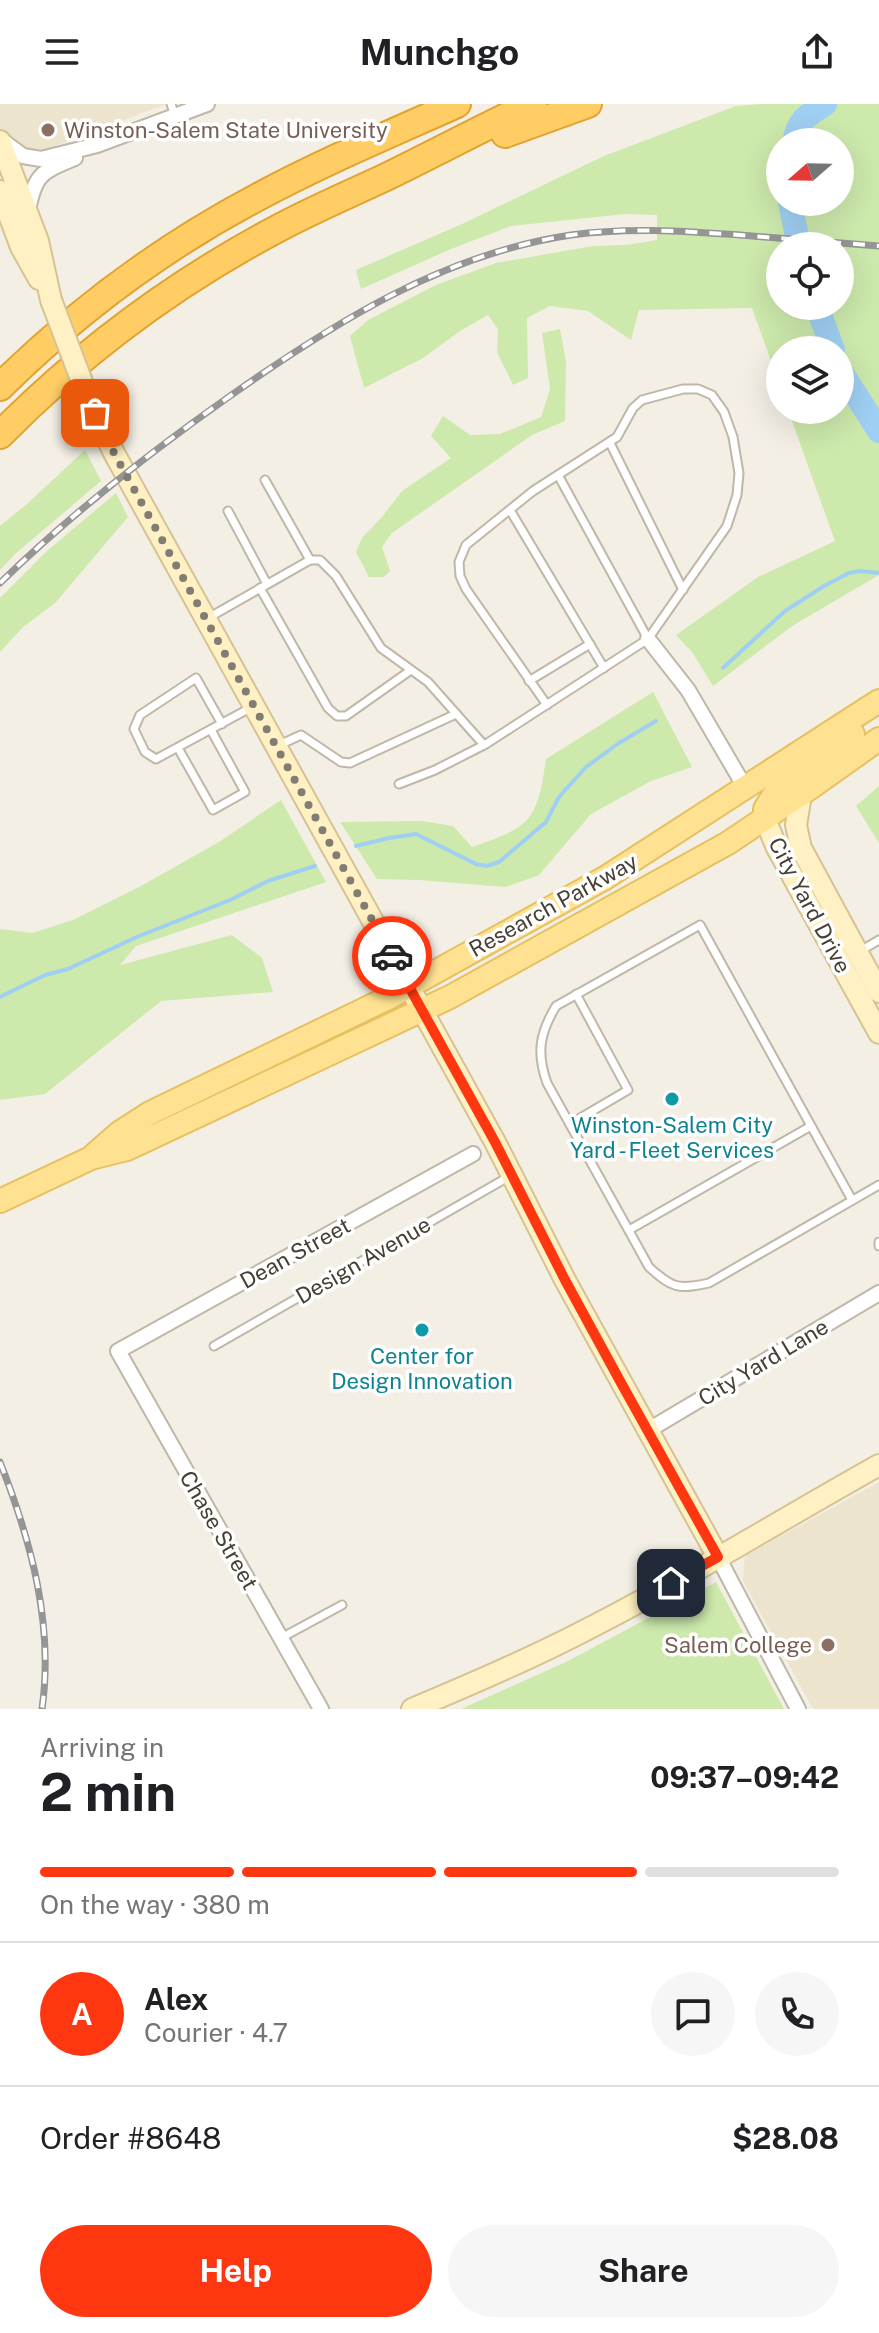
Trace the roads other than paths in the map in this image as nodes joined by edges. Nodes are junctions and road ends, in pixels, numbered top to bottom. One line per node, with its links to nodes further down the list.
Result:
1 (207, 104): 5 (street)
2 (457, 104): 12 (highway)
3 (533, 104): 8 (highway)
4 (588, 104): 8 (highway)
5 (173, 110): 7 (street)
6 (0, 140): 7 (street); 10 (main road)
7 (97, 145): 10 (street)
8 (385, 177): 13 (highway)
9 (0, 191): 11 (main road)
10 (27, 214): 11 (main road)
11 (51, 300): 22 (main road, bridge)
12 (0, 387)
13 (0, 435)
14 (610, 443): 15 (lane); 21 (lane); 21 (lane)
15 (558, 475): 17 (lane); 23 (lane)
16 (265, 480): 19 (lane)
17 (510, 510): 24 (lane); 27 (lane)
18 (228, 511): 20 (lane)
19 (310, 560): 20 (lane); 26 (lane)
20 (264, 586): 22 (lane); 26 (lane)
21 (683, 590): 23 (lane)
22 (206, 619): 30 (main road)
23 (648, 639): 25 (lane); 40 (street)
24 (590, 644): 25 (lane); 27 (lane)
25 (604, 668): 29 (lane)
26 (411, 670): 32 (lane)
27 (529, 681): 29 (lane)
28 (879, 701): 40 (main road, Research Parkway)
29 (547, 705): 36 (lane)
30 (254, 706): 33 (lane); 37 (main road)
31 (879, 712): 42 (main road)
32 (456, 714): 36 (lane); 37 (lane)
33 (222, 724): 34 (lane); 38 (lane)
34 (211, 730): 38 (lane); 38 (lane)
35 (879, 739): 41 (main road, Research Parkway)
36 (484, 745): 39 (lane)
37 (276, 746): 45 (main road)
38 (178, 748)
39 (399, 784)
40 (746, 789): 45 (main road, Research Parkway)
41 (801, 795): 42 (main road, Research Parkway); 44 (main road, City Yard Drive)
42 (765, 819): 48 (main road, Research Parkway); 49 (main road, City Yard Drive)
43 (879, 940): 44 (lane)
44 (857, 952): 46 (main road, City Yard Drive)
45 (409, 986): 48 (main road); 53 (main road, Research Parkway)
46 (879, 992)
47 (576, 994): 50 (lane); 50 (lane); 51 (lane)
48 (422, 1010): 53 (main road, Research Parkway); 54 (main road)
49 (879, 1033)
50 (570, 1124): 58 (lane)
51 (811, 1126): 56 (lane); 58 (lane)
52 (473, 1154): 61 (street, Dean Street)
53 (91, 1158): 57 (main road, Research Parkway)
54 (512, 1175): 60 (lane, Design Avenue); 62 (main road)
55 (879, 1185): 56 (lane)
56 (852, 1200): 58 (lane)
57 (0, 1201)
58 (629, 1230)
59 (879, 1293): 62 (street, City Yard Lane)
60 (214, 1346)
61 (118, 1351): 66 (street, Chase Street)
62 (647, 1431): 64 (main road)
63 (879, 1465): 64 (main road)
64 (718, 1557): 68 (main road); 69 (street)
65 (342, 1605): 66 (lane)
66 (281, 1638): 67 (street, Chase Street)
67 (321, 1709)
68 (412, 1709)
69 (798, 1709)

